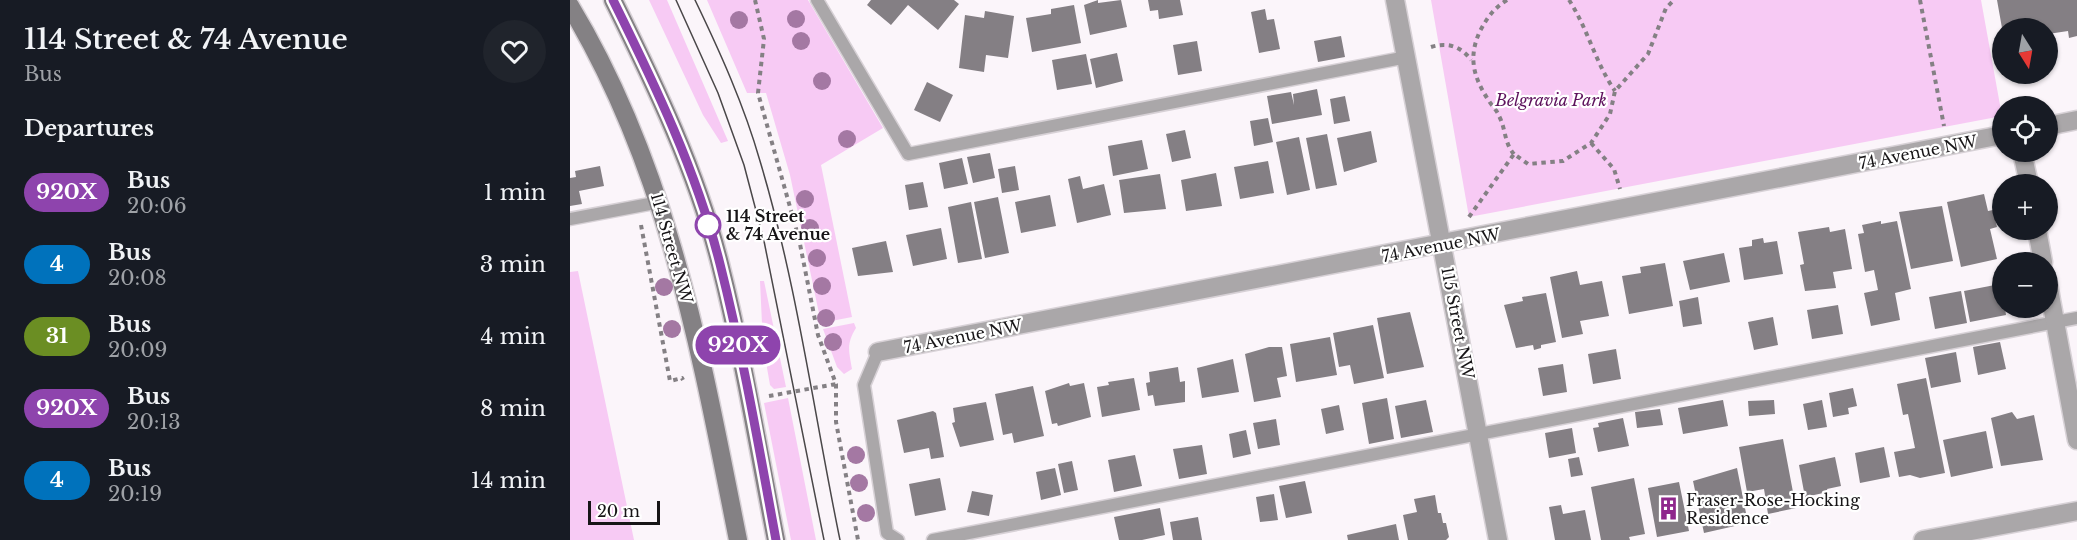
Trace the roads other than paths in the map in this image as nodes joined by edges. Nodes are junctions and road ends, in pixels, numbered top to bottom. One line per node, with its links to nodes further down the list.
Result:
1 (613, 0): 21 (main road)
2 (817, 0): 6 (lane)
3 (1395, 0): 6 (street, 115 Street NW)
4 (570, 6): 5 (main road, 114 Street NW)
5 (575, 24): 10 (main road, 114 Street NW)
6 (1407, 57): 12 (street, 115 Street NW)
7 (2077, 120): 8 (street)
8 (2058, 124)
9 (1992, 137): 12 (street, 74 Avenue NW)
10 (660, 202): 11 (lane); 20 (main road, 114 Street NW)
11 (570, 219)
12 (1443, 244): 16 (street, 74 Avenue NW); 17 (street, 115 Street NW)
13 (2054, 318): 15 (street)
14 (2077, 318): 15 (lane)
15 (2055, 322): 17 (lane); 18 (street)
16 (878, 352): 22 (lane)
17 (1478, 433): 23 (lane); 24 (street, 115 Street NW)
18 (2077, 440)
19 (2077, 511): 25 (street)
20 (738, 540)
21 (776, 540)
22 (898, 540)
23 (933, 540)
24 (1498, 540)
25 (1923, 540)

